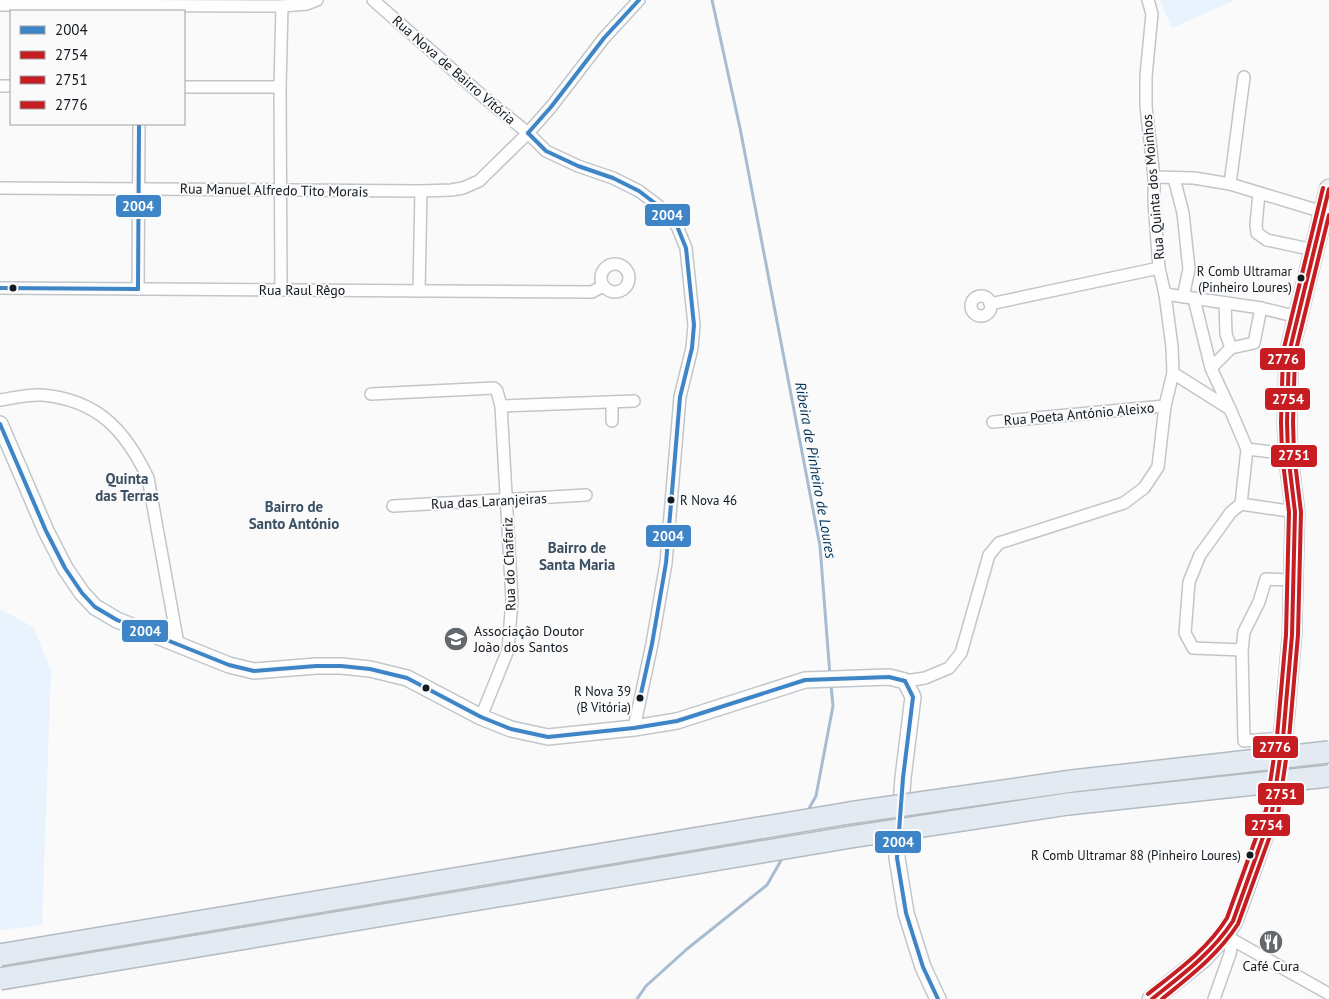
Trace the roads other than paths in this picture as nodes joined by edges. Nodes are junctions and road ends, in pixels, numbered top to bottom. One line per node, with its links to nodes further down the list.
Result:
1 (317, 0): 7 (street)
2 (373, 0): 12 (street, Rua Nova de Bairro Vitória)
3 (639, 0): 12 (street, Rua Manuel Alfredo Tito Morais)
4 (1148, 0): 13 (street, Rua Quinta dos Moinhos)
5 (0, 5): 6 (street)
6 (140, 5): 7 (street)
7 (282, 6): 10 (street)
8 (1244, 78): 15 (street)
9 (185, 87): 10 (street)
10 (280, 87): 19 (street)
11 (139, 125): 17 (street)
12 (528, 133): 20 (street, Rua Manuel Alfredo Tito Morais); 61 (street, Rua Nova de Bairro Vitória)
13 (1154, 177): 14 (street); 24 (street, Rua Quinta dos Moinhos)
14 (1174, 178): 15 (street); 31 (street)
15 (1230, 184): 21 (street)
16 (0, 188): 17 (street, Rua Manuel Alfredo Tito Morais)
17 (138, 188): 19 (street, Rua Manuel Alfredo Tito Morais); 27 (street)
18 (1329, 189): 22 (main road)
19 (280, 190): 20 (street, Rua Manuel Alfredo Tito Morais); 28 (street)
20 (421, 191): 29 (street)
21 (1259, 193): 22 (street); 23 (street)
22 (1323, 212): 23 (main road)
23 (1314, 250): 35 (main road)
24 (1159, 268): 30 (street, Rua Quinta dos Moinhos); 33 (street)
25 (603, 286): 29 (street, Rua Raul Rêgo)
26 (0, 288): 27 (street, Rua Raul Rêgo)
27 (138, 290): 28 (street, Rua Raul Rêgo)
28 (281, 290): 29 (street, Rua Raul Rêgo)
29 (419, 291)
30 (1165, 294): 31 (street); 38 (street, Rua Quinta dos Moinhos)
31 (1188, 298): 32 (street); 37 (street)
32 (1225, 303): 34 (street); 36 (street)
33 (990, 304)
34 (1261, 308): 35 (street); 36 (street)
35 (1298, 317): 50 (main road)
36 (1230, 348): 37 (street)
37 (1211, 365): 45 (street)
38 (1173, 373): 44 (street, Rua Quinta dos Moinhos); 45 (street)
39 (371, 394): 43 (street)
40 (0, 400): 57 (street)
41 (634, 401): 42 (street)
42 (612, 402): 43 (street); 46 (street)
43 (501, 406): 52 (street, Rua do Chafariz)
44 (1165, 406): 47 (street, Rua Poeta António Aleixo); 59 (street, Rua Quinta dos Moinhos)
45 (1230, 409): 49 (street)
46 (612, 421)
47 (994, 422)
48 (0, 424): 57 (street)
49 (1247, 449): 50 (street); 53 (street)
50 (1288, 454): 55 (main road)
51 (586, 495): 52 (street, Rua das Laranjeiras)
52 (506, 499): 54 (street, Rua das Laranjeiras); 60 (street, Rua do Chafariz)
53 (1241, 504): 55 (street); 58 (street)
54 (393, 506)
55 (1294, 512): 56 (main road)
56 (1292, 580): 58 (street); 62 (main road)
57 (178, 644): 60 (street)
58 (1242, 650): 62 (street)
59 (905, 681): 61 (street); 69 (street)
60 (481, 717): 61 (street)
61 (634, 728)
62 (1283, 738): 65 (main road)
63 (1329, 752): 66 (highway, bridge)
64 (1329, 776): 67 (highway, bridge)
65 (1224, 935): 68 (street); 70 (main road); 71 (street)
66 (0, 955)
67 (0, 979)
68 (1329, 994)
69 (938, 999)
70 (1152, 999)
71 (1214, 999)

